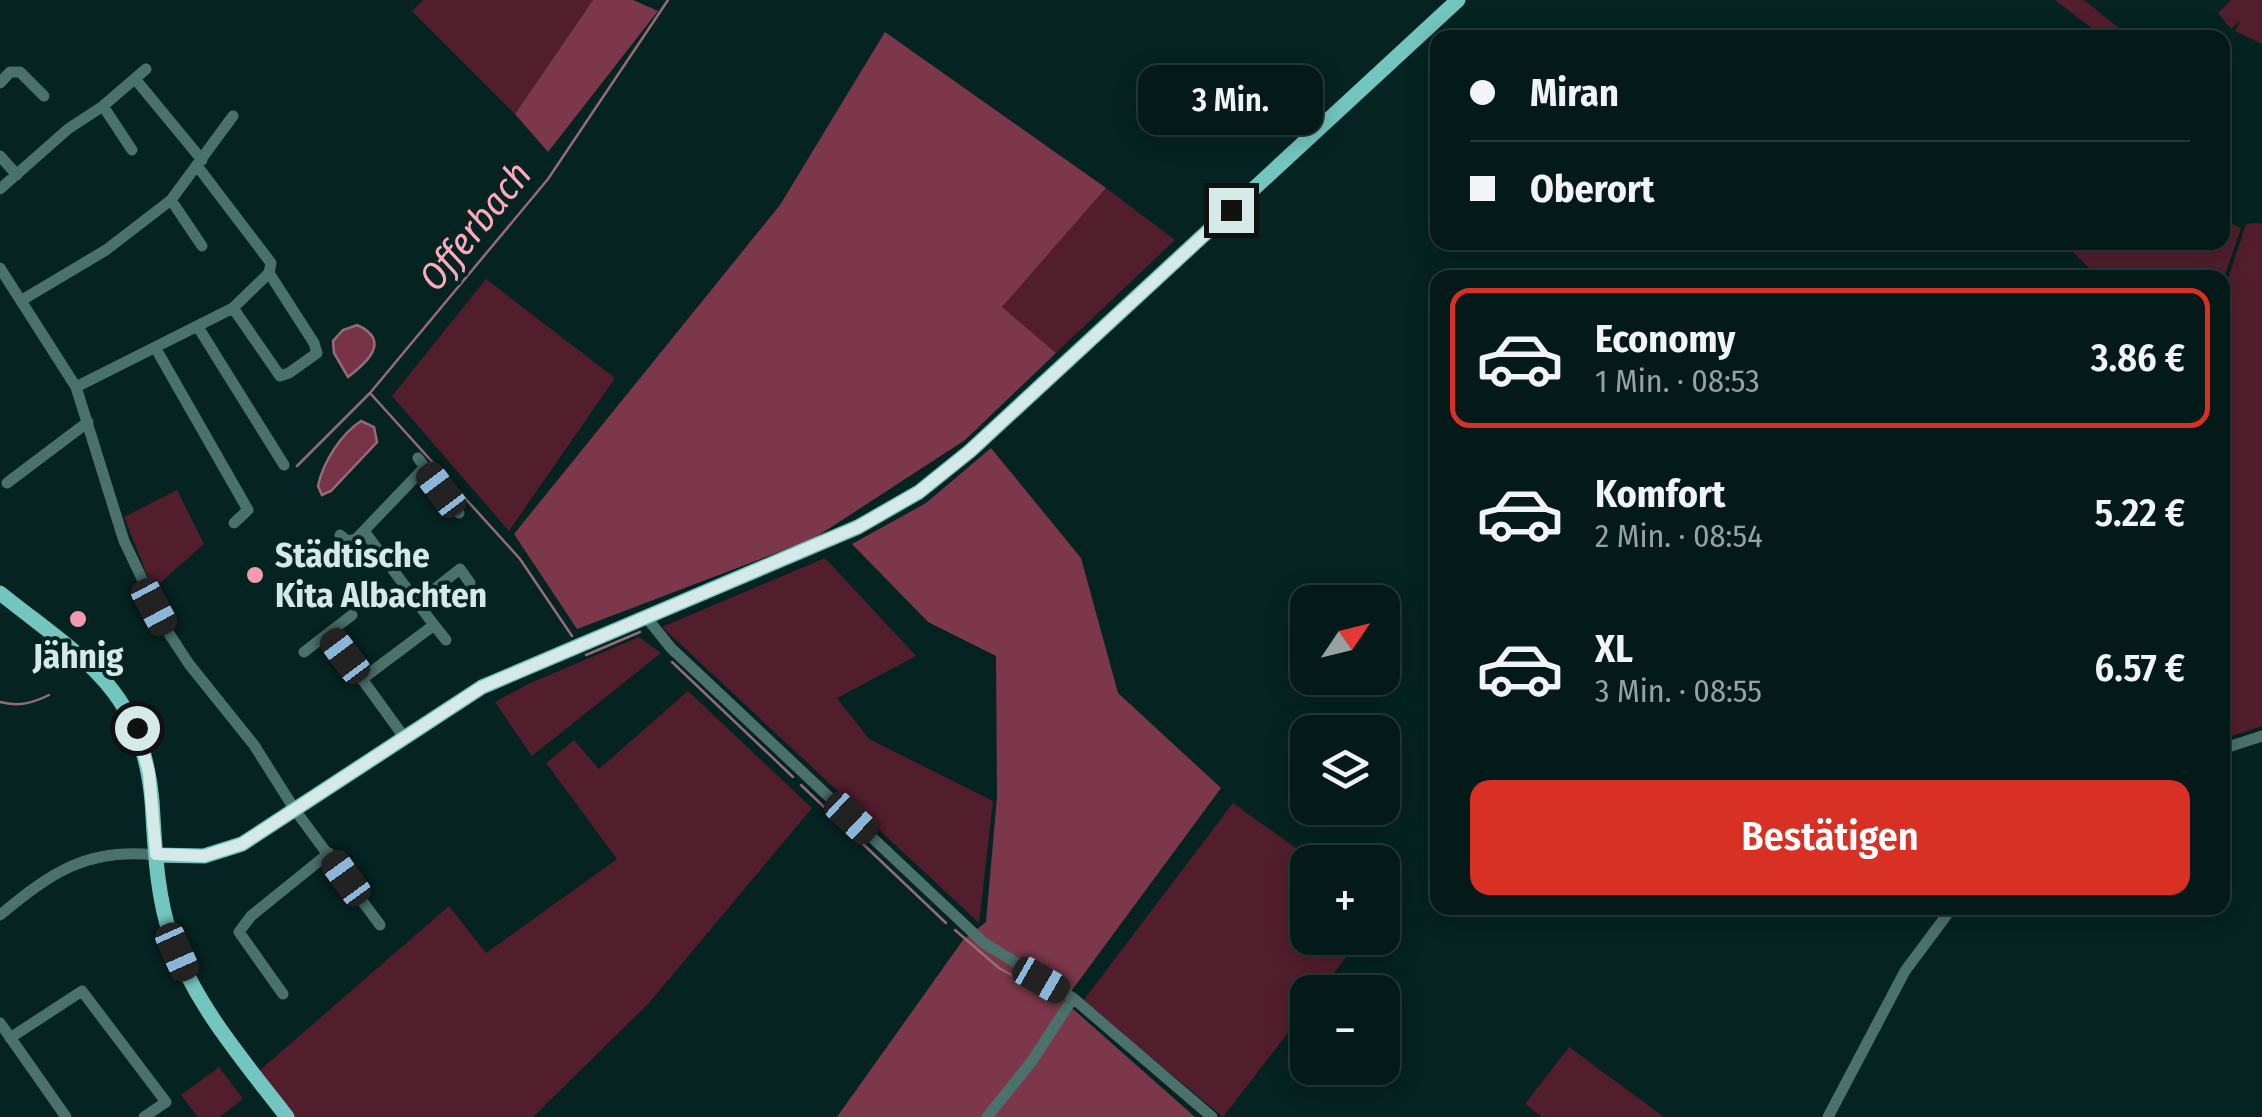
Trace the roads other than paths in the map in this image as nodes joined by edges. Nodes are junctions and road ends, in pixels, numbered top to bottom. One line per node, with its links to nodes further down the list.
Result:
1 (1458, 0): 33 (main road)
2 (146, 70): 3 (street)
3 (136, 80): 6 (street); 10 (street)
4 (0, 84): 5 (street)
5 (44, 96)
6 (103, 106): 8 (street); 11 (street)
7 (234, 116): 10 (street)
8 (132, 150)
9 (0, 156): 11 (street)
10 (200, 163): 13 (street); 16 (street)
11 (16, 175): 12 (street)
12 (0, 188)
13 (171, 200): 14 (street); 17 (street)
14 (202, 246)
15 (0, 268): 17 (street)
16 (269, 273): 18 (street); 18 (street)
17 (22, 300): 21 (street)
18 (234, 308): 19 (street)
19 (198, 327): 20 (street); 23 (street)
20 (156, 348): 21 (street); 26 (street)
21 (76, 387): 22 (street)
22 (88, 422): 24 (street); 42 (street)
23 (284, 465)
24 (7, 483)
25 (459, 514): 27 (street)
26 (234, 522)
27 (364, 531): 28 (street); 31 (street)
28 (340, 536)
29 (470, 583): 31 (street)
30 (0, 593): 44 (main road)
31 (418, 602): 34 (street)
32 (352, 615): 35 (street)
33 (646, 616): 39 (main road); 49 (street)
34 (434, 624): 36 (street); 38 (street)
35 (328, 634): 37 (street); 38 (street)
36 (446, 640)
37 (304, 652)
38 (362, 678): 39 (street)
39 (404, 736): 42 (main road)
40 (2262, 736): 41 (street)
41 (2230, 747)
42 (295, 810): 43 (street); 44 (main road)
43 (329, 853): 47 (street); 48 (street)
44 (156, 854): 45 (street); 54 (main road)
45 (0, 914)
46 (1947, 915): 57 (street)
47 (380, 926)
48 (282, 994)
49 (1073, 998): 55 (street); 56 (street)
50 (0, 1023): 51 (street)
51 (10, 1038): 52 (street); 53 (street)
52 (66, 1117)
53 (144, 1117)
54 (287, 1117)
55 (987, 1117)
56 (1212, 1117)
57 (1828, 1117)

